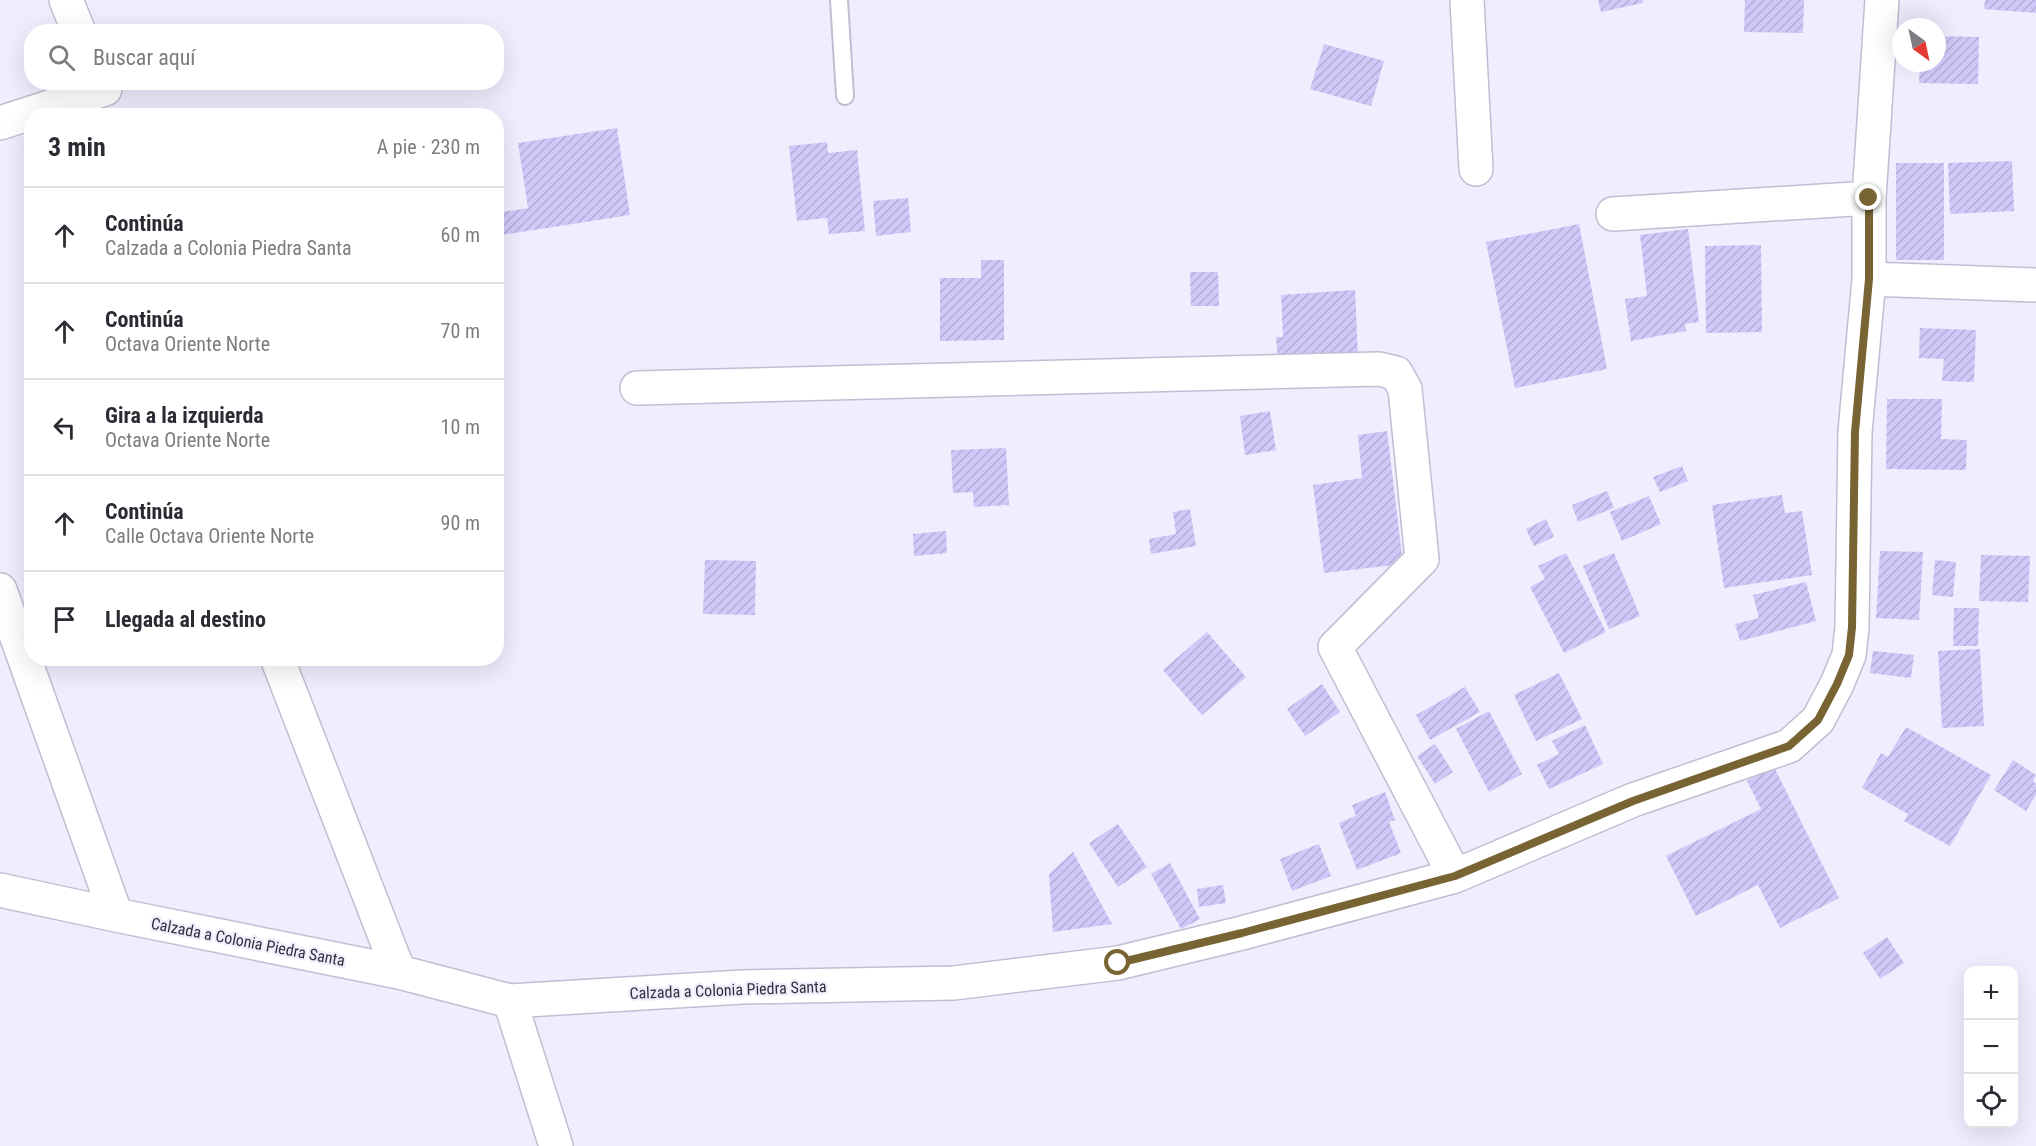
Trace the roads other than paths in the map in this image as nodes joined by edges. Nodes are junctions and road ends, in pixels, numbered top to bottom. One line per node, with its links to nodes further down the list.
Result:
1 (66, 0): 5 (street)
2 (839, 0): 7 (lane)
3 (1467, 0): 11 (street)
4 (1882, 0): 12 (street, Calzada a Colonia Piedra Santa)
5 (76, 24)
6 (106, 96): 8 (street)
7 (845, 96)
8 (59, 108)
9 (24, 117): 10 (street)
10 (0, 123)
11 (1476, 169)
12 (1869, 198): 13 (street); 14 (street, Calzada a Colonia Piedra Santa)
13 (1613, 214)
14 (1869, 279): 15 (street); 21 (street, Calzada a Colonia Piedra Santa)
15 (2036, 285)
16 (637, 388): 21 (street)
17 (0, 590): 18 (street)
18 (24, 657)
19 (27, 666): 23 (street)
20 (280, 666): 24 (street)
21 (1455, 876): 25 (street, Calzada a Colonia Piedra Santa)
22 (0, 890): 23 (street, Calzada a Colonia Piedra Santa)
23 (116, 915): 24 (street, Calzada a Colonia Piedra Santa)
24 (399, 972): 25 (street, Calzada a Colonia Piedra Santa)
25 (510, 1001): 26 (street)
26 (556, 1146)

